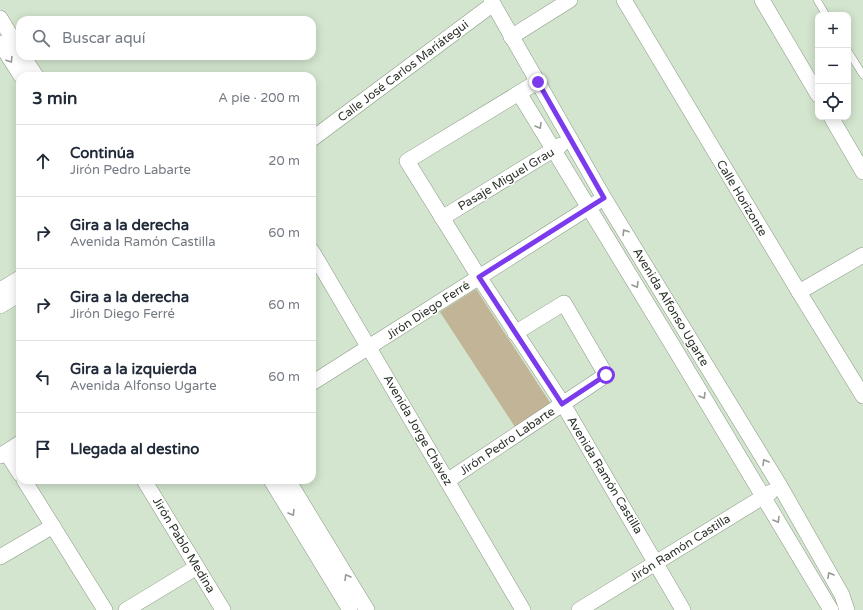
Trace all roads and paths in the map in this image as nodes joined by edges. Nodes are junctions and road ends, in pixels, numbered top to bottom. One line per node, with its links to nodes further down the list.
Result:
1 (570, 0): 8 (street)
2 (624, 0): 31 (street, Calle Horizonte)
3 (762, 0): 17 (street)
4 (817, 0): 6 (lane)
5 (492, 2): 8 (street, Avenida Alfonso Ugarte); 20 (street, Calle José Carlos Mariátegui)
6 (824, 12)
7 (0, 18): 10 (street)
8 (511, 37): 16 (street, Avenida Alfonso Ugarte)
9 (0, 43): 13 (street, one-way to 13)
10 (16, 44)
11 (851, 56): 15 (lane)
12 (26, 60): 14 (street)
13 (18, 72)
14 (33, 72)
15 (863, 75)
16 (538, 82): 18 (street); 21 (street, Avenida Alfonso Ugarte)
17 (815, 90)
18 (518, 93): 22 (street, Avenida Alfonso Ugarte, one-way to 22); 26 (street, Avenida Ramón Castilla)
19 (833, 120): 23 (street)
20 (316, 135)
21 (569, 140): 22 (street, Pasaje Miguel Grau); 24 (street, Avenida Alfonso Ugarte)
22 (553, 150): 25 (street, Avenida Alfonso Ugarte); 26 (street, Pasaje Miguel Grau)
23 (863, 172)
24 (604, 198): 25 (street, Jirón Diego Ferré); 46 (street, Avenida Alfonso Ugarte, one-way to 24)
25 (589, 208): 29 (street, Jirón Diego Ferré); 47 (street, Avenida Alfonso Ugarte, one-way to 47)
26 (442, 218): 29 (street, Avenida Ramón Castilla)
27 (863, 255): 31 (street)
28 (316, 258): 34 (street, Avenida Jorge Chávez)
29 (479, 277): 33 (street, Avenida Ramón Castilla); 34 (street, Jirón Diego Ferré)
30 (16, 282): 32 (street)
31 (798, 292): 36 (street, Calle Horizonte)
32 (6, 293)
33 (516, 333): 37 (street, Avenida Ramón Castilla); 37 (street, Jirón Pedro Labarte)
34 (369, 347): 35 (street, Jirón Diego Ferré); 41 (street, Avenida Jorge Chávez)
35 (316, 380)
36 (863, 396)
37 (562, 404): 41 (street, Jirón Pedro Labarte); 50 (street, Avenida Ramón Castilla)
38 (16, 446): 39 (street)
39 (3, 454): 40 (street)
40 (16, 469)
41 (447, 481): 59 (street, Avenida Jorge Chávez)
42 (27, 484): 48 (street)
43 (146, 484): 51 (street, Jirón Pablo Medina)
44 (274, 484): 57 (street, one-way to 57)
45 (290, 484): 58 (street, one-way to 45)
46 (780, 486): 47 (street, Jirón Ramón Castilla); 52 (street, Avenida Alfonso Ugarte, one-way to 46)
47 (763, 496): 50 (street, Jirón Ramón Castilla); 53 (street, Avenida Alfonso Ugarte, one-way to 53)
48 (53, 526): 49 (street); 54 (street)
49 (0, 557)
50 (656, 563): 60 (street, Jirón Ramón Castilla); 61 (street, Avenida Ramón Castilla)
51 (197, 567): 55 (street); 56 (street, Jirón Pablo Medina)
52 (842, 595): 53 (street); 62 (street, Avenida Alfonso Ugarte)
53 (825, 608)
54 (105, 610)
55 (126, 610)
56 (223, 610)
57 (350, 610)
58 (367, 610)
59 (523, 610)
60 (579, 610)
61 (683, 610)
62 (847, 610)

